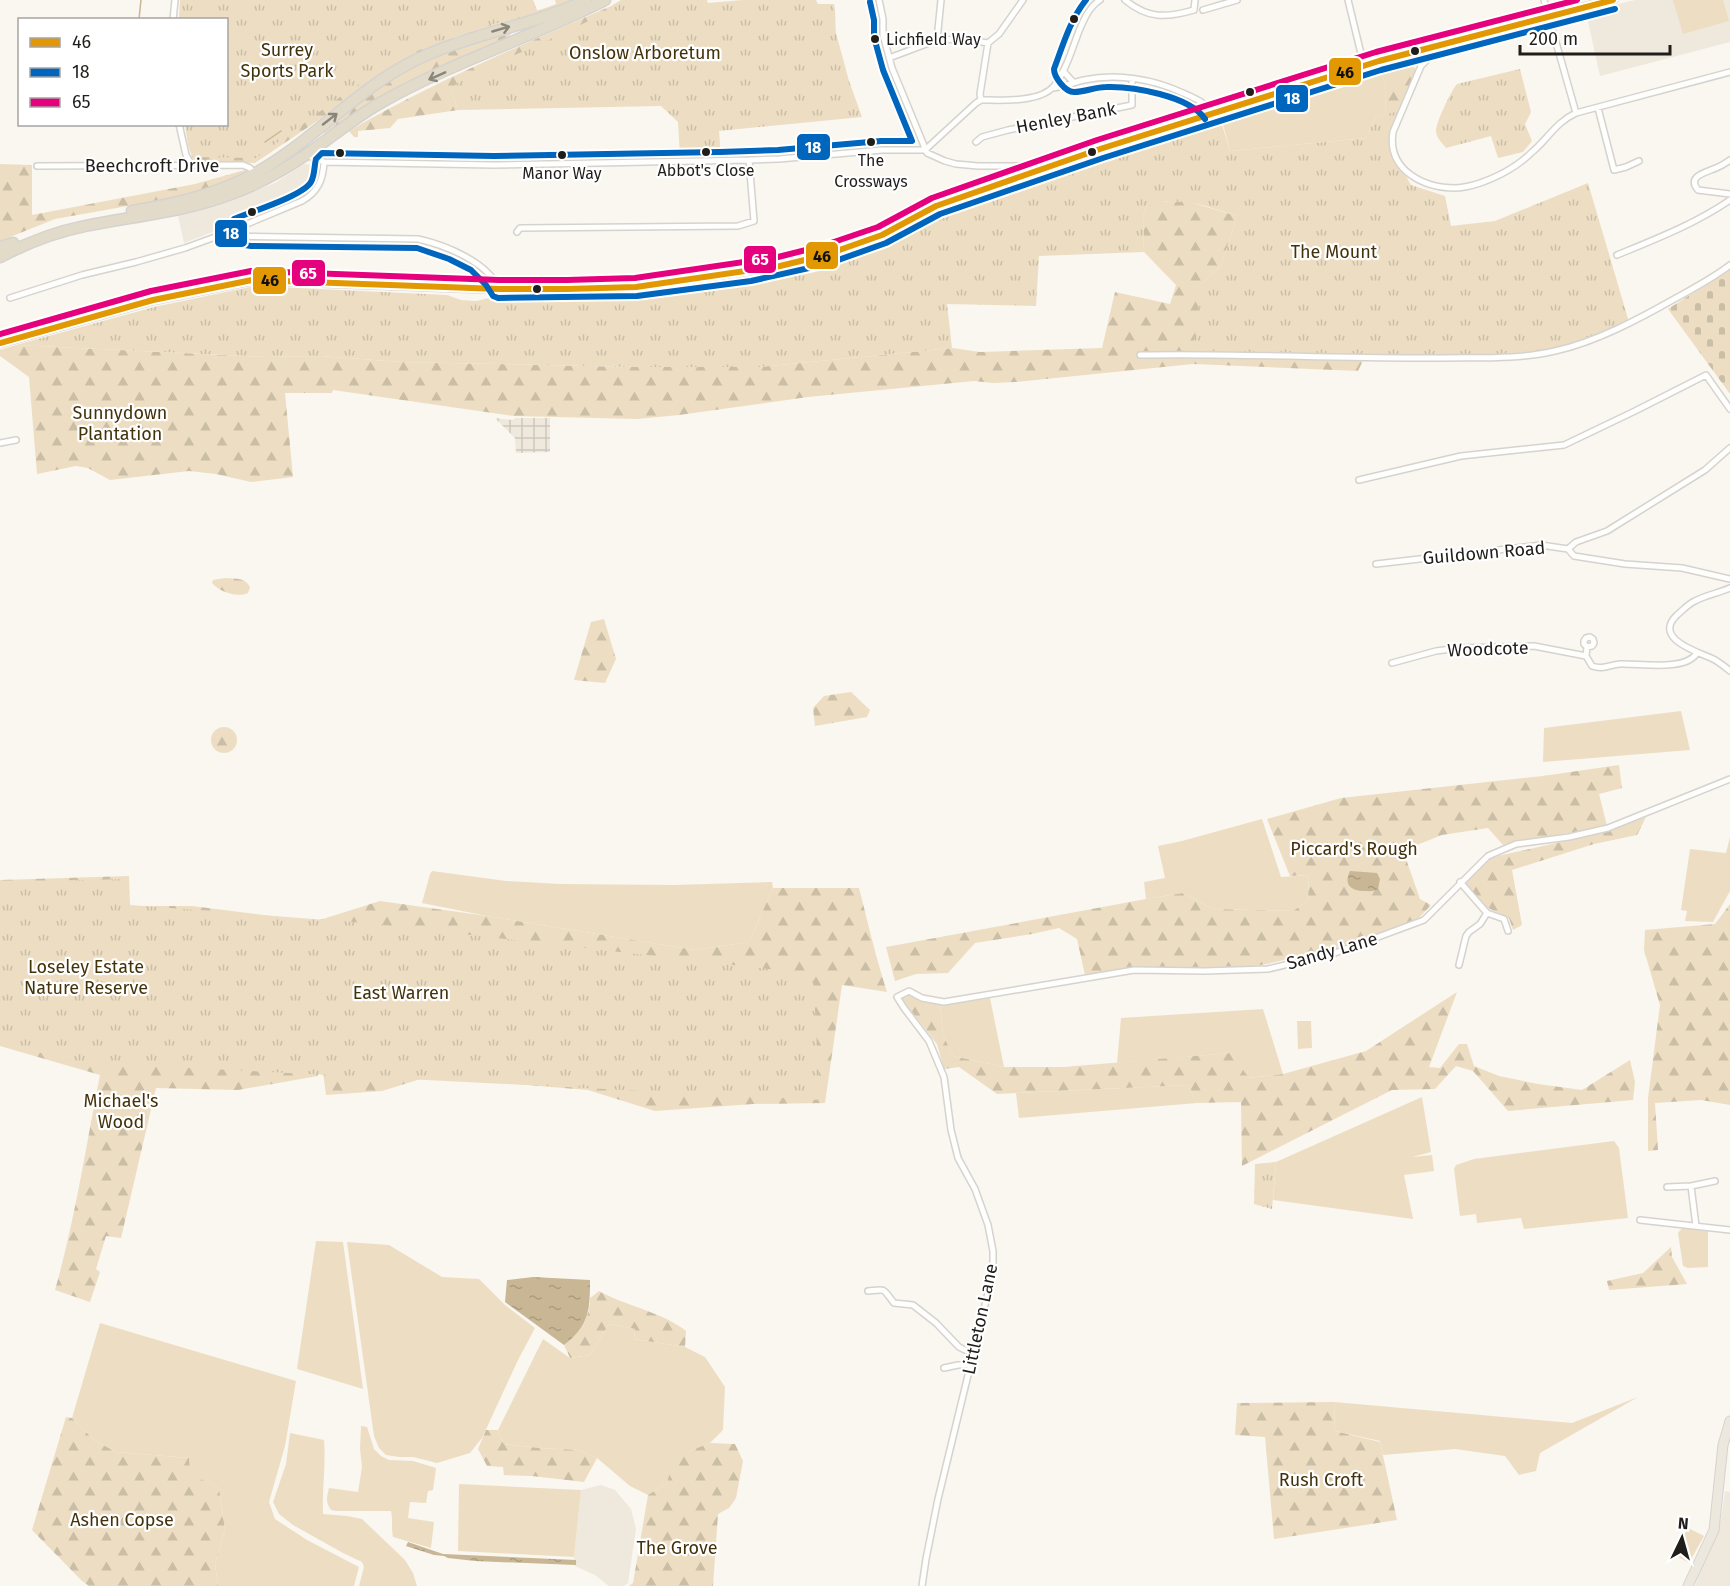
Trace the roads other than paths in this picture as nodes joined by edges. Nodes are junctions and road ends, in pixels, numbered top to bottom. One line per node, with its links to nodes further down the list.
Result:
1 (175, 0): 16 (street)
2 (586, 0): 46 (highway, one-way to 2)
3 (605, 0): 36 (highway, one-way to 36)
4 (879, 0): 21 (street)
5 (941, 0): 17 (street)
6 (1023, 0): 18 (street)
7 (1100, 0): 24 (street)
8 (1125, 0): 9 (street)
9 (1195, 0)
10 (1237, 0): 14 (street)
11 (1348, 0): 22 (street)
12 (1544, 0): 15 (street)
13 (1613, 0): 15 (main road)
14 (1203, 10)
15 (1548, 17): 19 (main road); 31 (street)
16 (173, 18)
17 (937, 40): 18 (street); 21 (street)
18 (988, 43): 29 (street)
19 (1428, 48): 20 (main road); 23 (street)
20 (1415, 51): 22 (main road); 23 (street)
21 (889, 58): 35 (street)
22 (1364, 66): 32 (main road)
23 (1421, 66): 31 (street)
24 (1063, 71): 27 (street); 28 (street)
25 (1730, 72): 30 (street)
26 (1132, 78): 27 (street); 32 (street); 34 (street, Henley Bank)
27 (1074, 83): 28 (street)
28 (1053, 88): 29 (street)
29 (981, 100): 35 (street)
30 (1598, 108): 31 (street); 43 (street)
31 (1576, 113)
32 (1213, 114): 44 (main road)
33 (179, 126): 41 (street)
34 (976, 142)
35 (925, 150): 37 (street); 44 (street)
36 (306, 155): 40 (street); 46 (highway)
37 (749, 160): 40 (street); 50 (street)
38 (1730, 160): 47 (street)
39 (1639, 161): 43 (street)
40 (324, 162): 49 (street)
41 (192, 165): 42 (street, Beechcroft Drive); 46 (street, Beechcroft Drive)
42 (37, 166)
43 (1614, 170): 45 (street)
44 (1032, 172): 57 (main road)
45 (1605, 172)
46 (257, 178): 53 (highway); 55 (highway)
47 (1730, 194)
48 (1730, 200): 54 (street)
49 (239, 227): 51 (street); 52 (street)
50 (517, 232)
51 (218, 236): 52 (street); 58 (street)
52 (241, 236): 57 (street)
53 (0, 248)
54 (1617, 255)
55 (0, 257)
56 (1730, 265): 60 (street)
57 (499, 289): 59 (main road)
58 (10, 298)
59 (0, 343)
60 (1140, 355)
61 (1730, 409): 65 (street)
62 (16, 440): 63 (street)
63 (0, 443)
64 (1730, 448): 66 (street)
65 (1359, 480)
66 (1568, 549): 67 (street, Guildown Road); 68 (street, Guildown Road)
67 (1376, 564)
68 (1730, 579)
69 (1730, 588): 71 (street)
70 (1587, 647): 72 (street)
71 (1697, 653): 72 (street, Woodcote); 74 (street)
72 (1586, 656): 73 (street, Woodcote)
73 (1392, 663)
74 (1730, 671)
75 (1730, 779): 76 (street, Sandy Lane)
76 (1460, 882): 77 (street); 80 (street, Sandy Lane)
77 (1487, 913): 78 (street); 79 (street)
78 (1508, 931)
79 (1459, 964)
80 (897, 997): 88 (street, Littleton Lane)
81 (1715, 1181): 82 (street)
82 (1691, 1186): 83 (street); 85 (street)
83 (1667, 1187)
84 (1640, 1220): 85 (street)
85 (1696, 1226): 86 (street)
86 (1730, 1230)
87 (868, 1291): 88 (street)
88 (973, 1354): 89 (street, Littleton Lane)
89 (969, 1365): 90 (street); 92 (street, Littleton Lane)
90 (944, 1368)
91 (1730, 1421): 93 (main road)
92 (922, 1586)
93 (1688, 1586)

